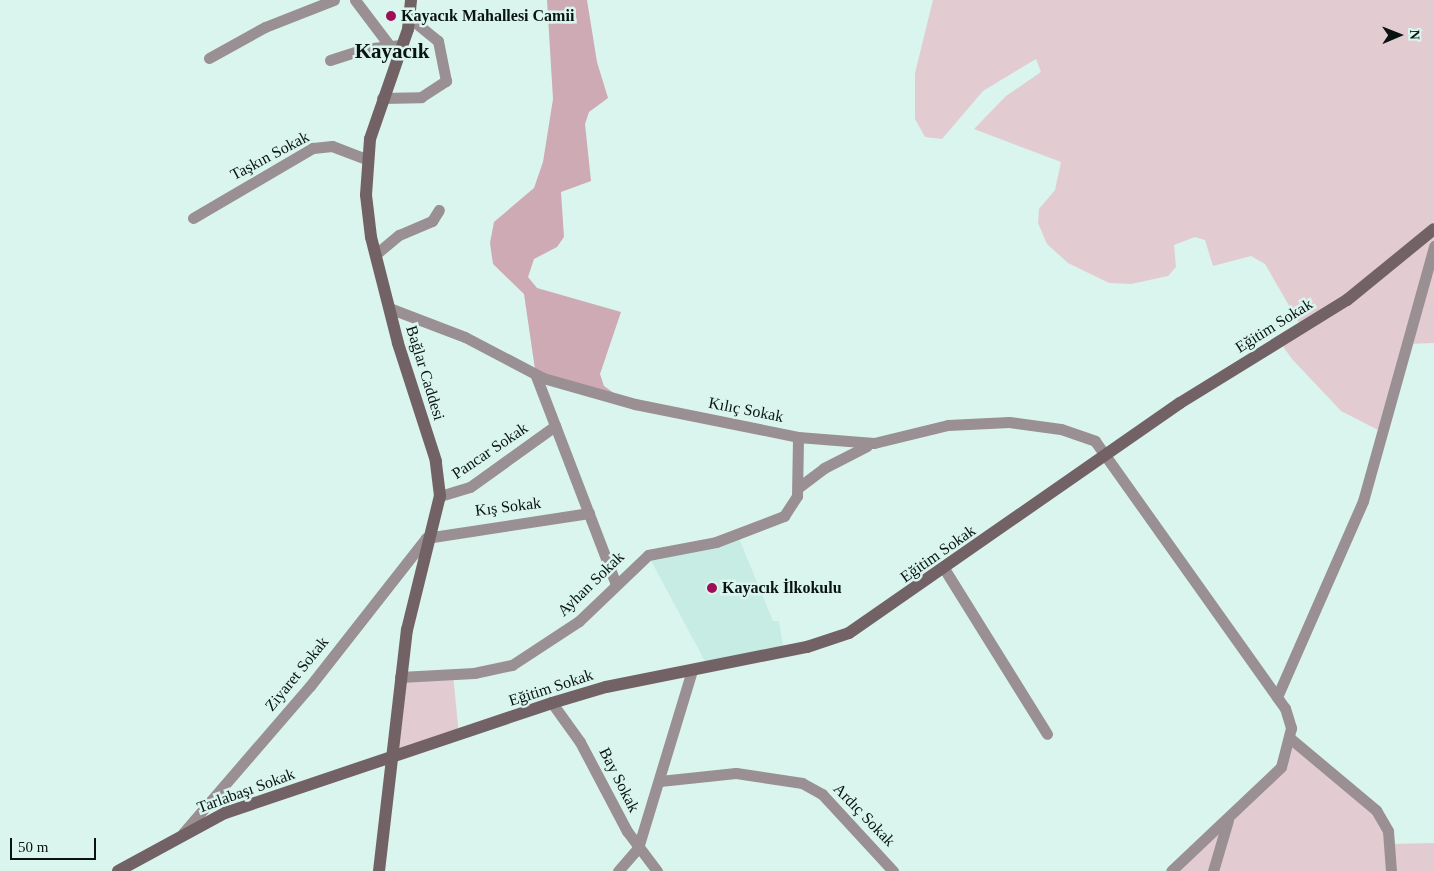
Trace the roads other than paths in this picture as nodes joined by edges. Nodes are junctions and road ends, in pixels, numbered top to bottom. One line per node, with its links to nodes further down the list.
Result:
1 (334, 0): 6 (street)
2 (355, 0): 5 (street)
3 (411, 0): 4 (street, Bağlar Caddesi)
4 (410, 18): 5 (street, Bağlar Caddesi); 8 (street)
5 (395, 45): 7 (street); 8 (street, Bağlar Caddesi)
6 (209, 58)
7 (330, 60)
8 (382, 98): 9 (street, Bağlar Caddesi)
9 (366, 158): 11 (street, Taşkın Sokak); 14 (street, Bağlar Caddesi)
10 (439, 210): 14 (street)
11 (193, 218)
12 (1434, 229): 20 (street, Eğitim Sokak)
13 (1434, 246): 29 (street)
14 (376, 254): 15 (street, Bağlar Caddesi)
15 (389, 308): 16 (street, Kılıç Sokak); 22 (street, Bağlar Caddesi)
16 (536, 376): 17 (street); 18 (street, Kılıç Sokak)
17 (555, 426): 22 (street, Pancar Sokak); 23 (street)
18 (798, 437): 19 (street, Kılıç Sokak); 21 (street, Ayhan Sokak)
19 (874, 443): 20 (street, Kılıç Sokak); 21 (street)
20 (1108, 454): 25 (street, Eğitim Sokak); 29 (street)
21 (799, 487): 26 (street, Ayhan Sokak)
22 (440, 496): 24 (street, Bağlar Caddesi)
23 (589, 513): 24 (street, Kış Sokak); 26 (street)
24 (432, 534): 28 (street, Bağlar Caddesi); 36 (street, Ziyaret Sokak)
25 (945, 570): 27 (street, Eğitim Sokak); 31 (street)
26 (616, 584): 28 (street, Ayhan Sokak)
27 (692, 670): 30 (street, Eğitim Sokak); 34 (street)
28 (400, 677): 33 (street, Bağlar Caddesi)
29 (1277, 697): 32 (street)
30 (552, 703): 33 (street, Eğitim Sokak); 37 (street, Bay Sokak)
31 (1046, 734)
32 (1291, 739): 35 (street); 45 (street)
33 (392, 760): 36 (street, Tarlabaşı Sokak); 39 (street, Bağlar Caddesi)
34 (660, 781): 37 (street); 42 (street, Ardıç Sokak)
35 (1228, 818): 43 (street); 44 (street)
36 (183, 833): 38 (street, Tarlabaşı Sokak)
37 (638, 848): 40 (street); 41 (street, Bay Sokak)
38 (124, 869)
39 (378, 871)
40 (618, 871)
41 (657, 871)
42 (893, 871)
43 (1172, 871)
44 (1212, 871)
45 (1391, 871)

